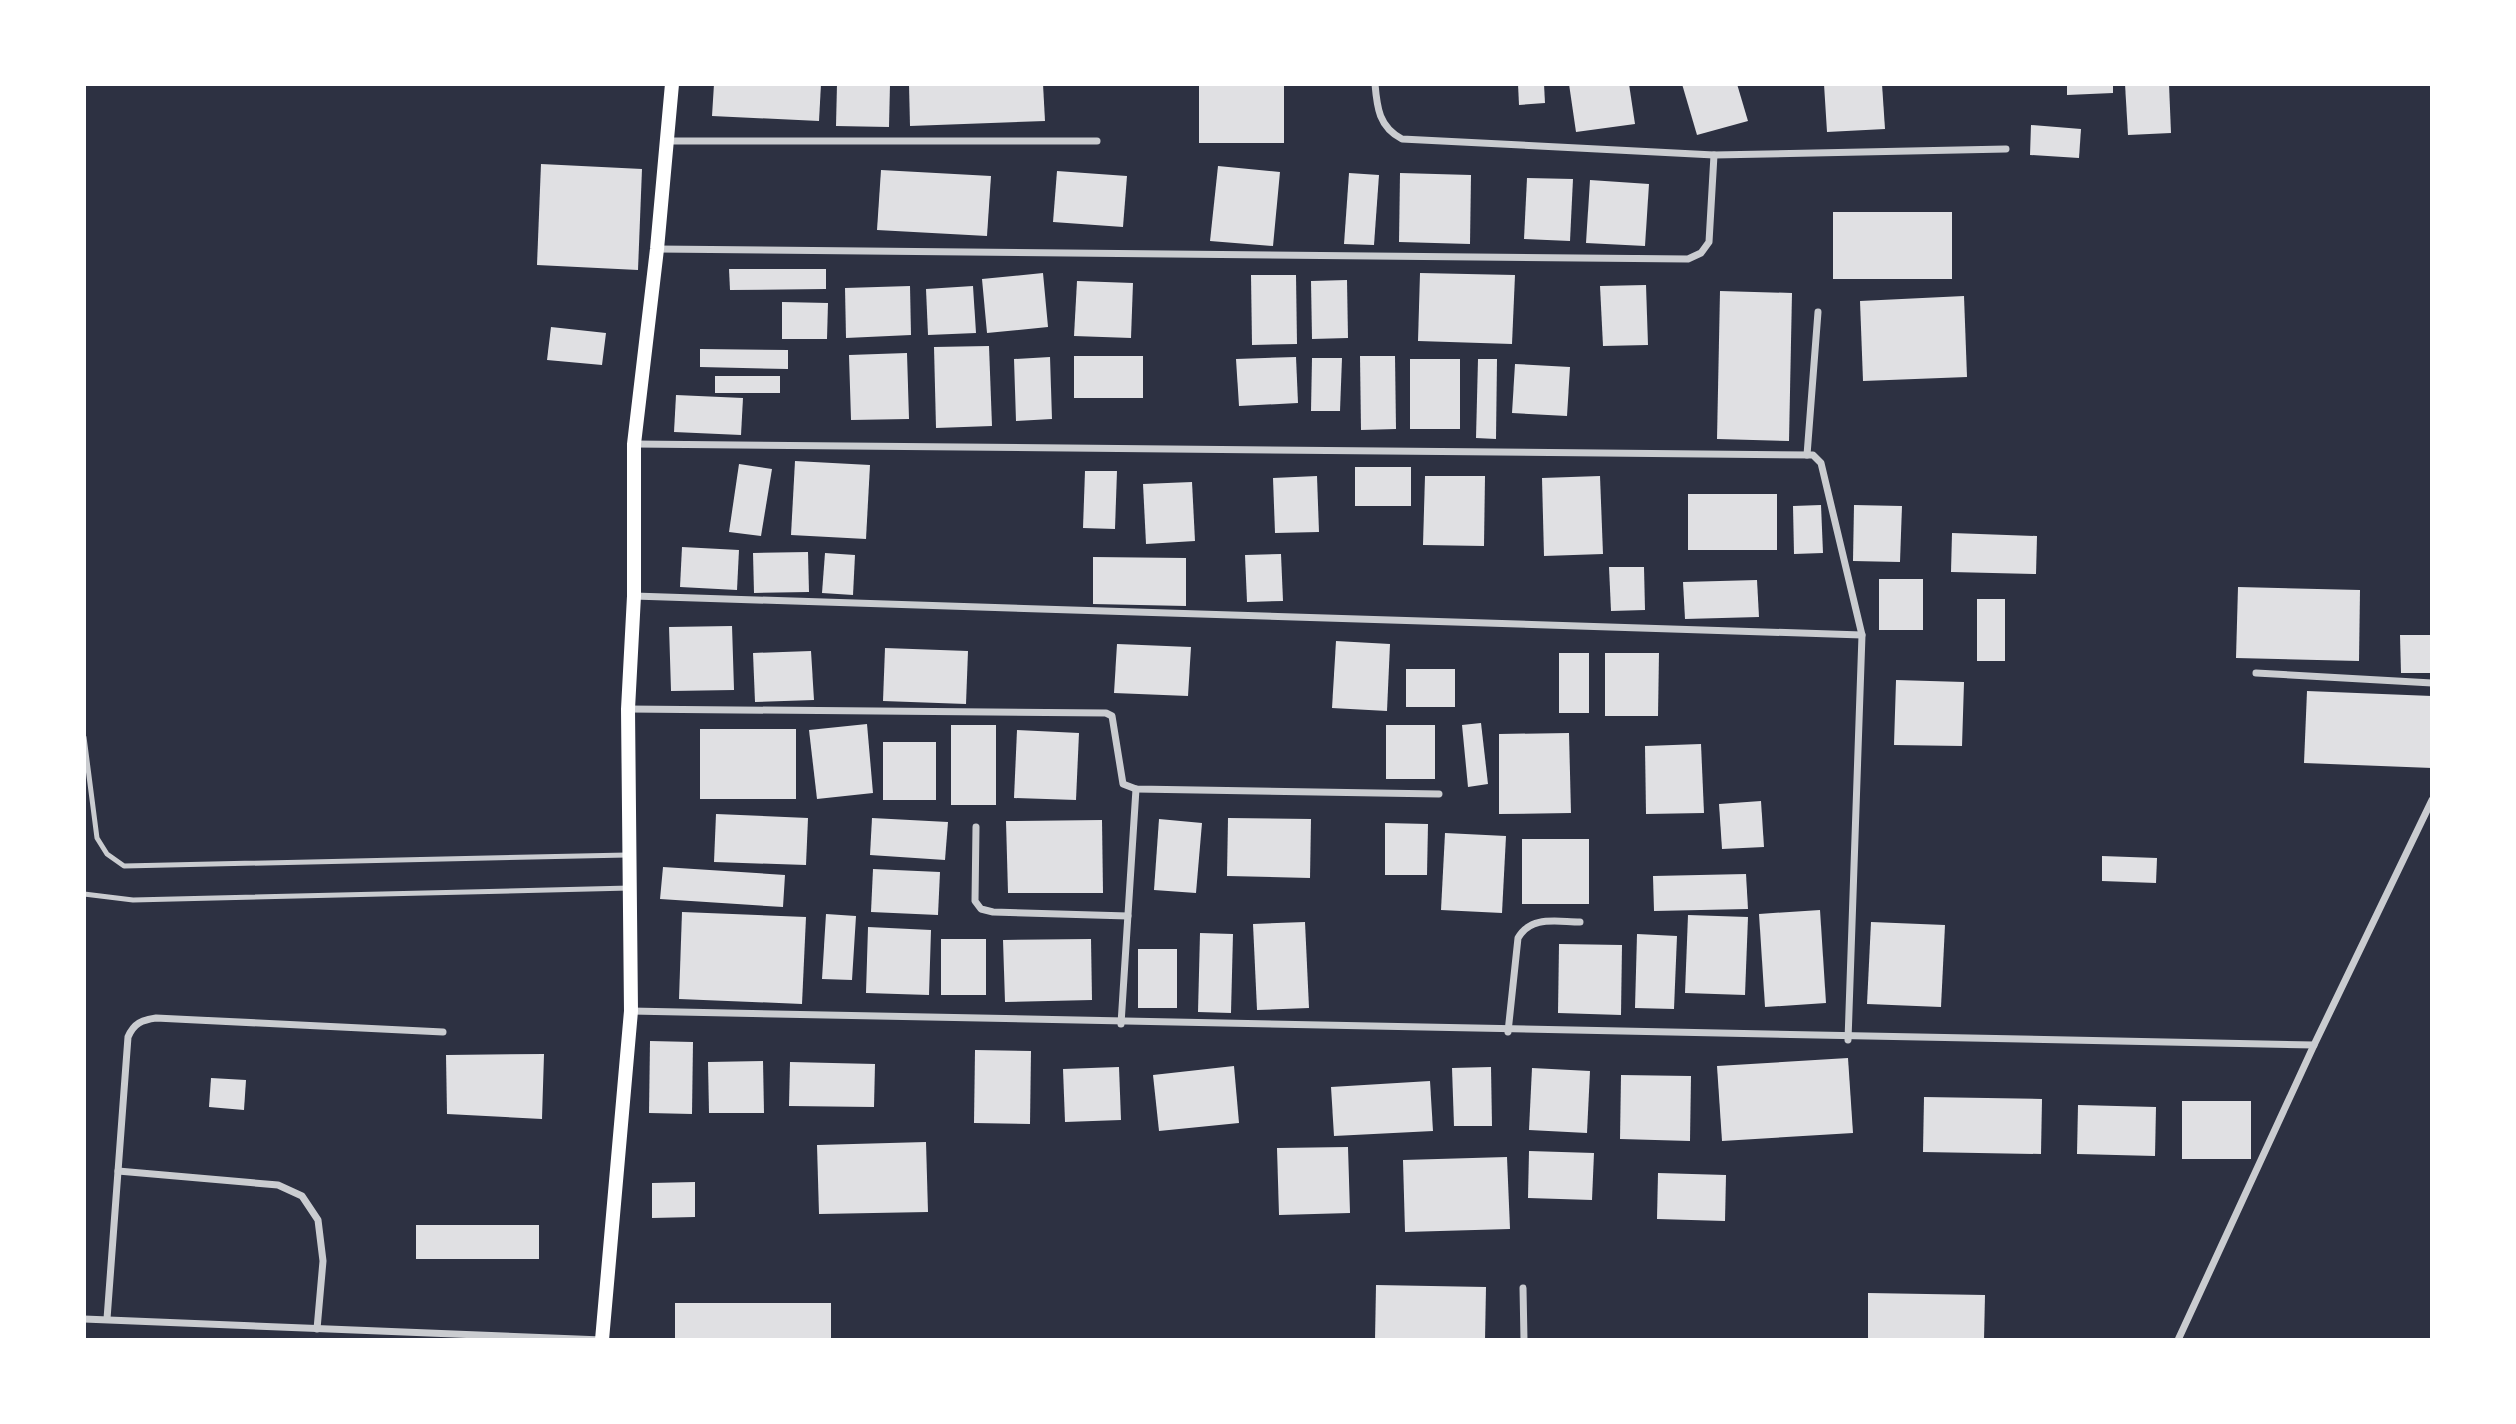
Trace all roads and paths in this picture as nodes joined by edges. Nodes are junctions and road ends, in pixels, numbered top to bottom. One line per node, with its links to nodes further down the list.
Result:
1 (672, 84): 3 (main road)
2 (1375, 84): 6 (street)
3 (666, 141): 4 (street); 7 (main road)
4 (1097, 141)
5 (2006, 149): 6 (street)
6 (1714, 155): 7 (street)
7 (657, 249): 9 (main road)
8 (1818, 312): 10 (street)
9 (634, 444): 10 (street); 11 (main road)
10 (1807, 455): 12 (street)
11 (634, 596): 12 (street); 15 (main road)
12 (1862, 635): 30 (street)
13 (2256, 673): 14 (street)
14 (2432, 683)
15 (628, 709): 17 (street); 21 (main road)
16 (84, 737): 21 (lane)
17 (1136, 789): 18 (street); 24 (street)
18 (1439, 794)
19 (2432, 800): 31 (street)
20 (976, 827): 24 (street)
21 (629, 855): 22 (main road)
22 (631, 888): 23 (lane); 26 (main road)
23 (84, 894)
24 (1128, 916): 27 (street)
25 (1580, 922): 29 (street)
26 (631, 1011): 27 (street); 37 (main road)
27 (1121, 1024): 29 (street)
28 (443, 1032): 32 (street)
29 (1508, 1032): 30 (street)
30 (1848, 1040): 31 (street)
31 (2314, 1045): 39 (street)
32 (118, 1171): 35 (street); 36 (street)
33 (1523, 1288): 38 (street)
34 (84, 1319): 35 (street)
35 (107, 1319): 36 (street)
36 (317, 1329): 37 (street)
37 (602, 1340)
38 (1524, 1340)
39 (2178, 1340)

